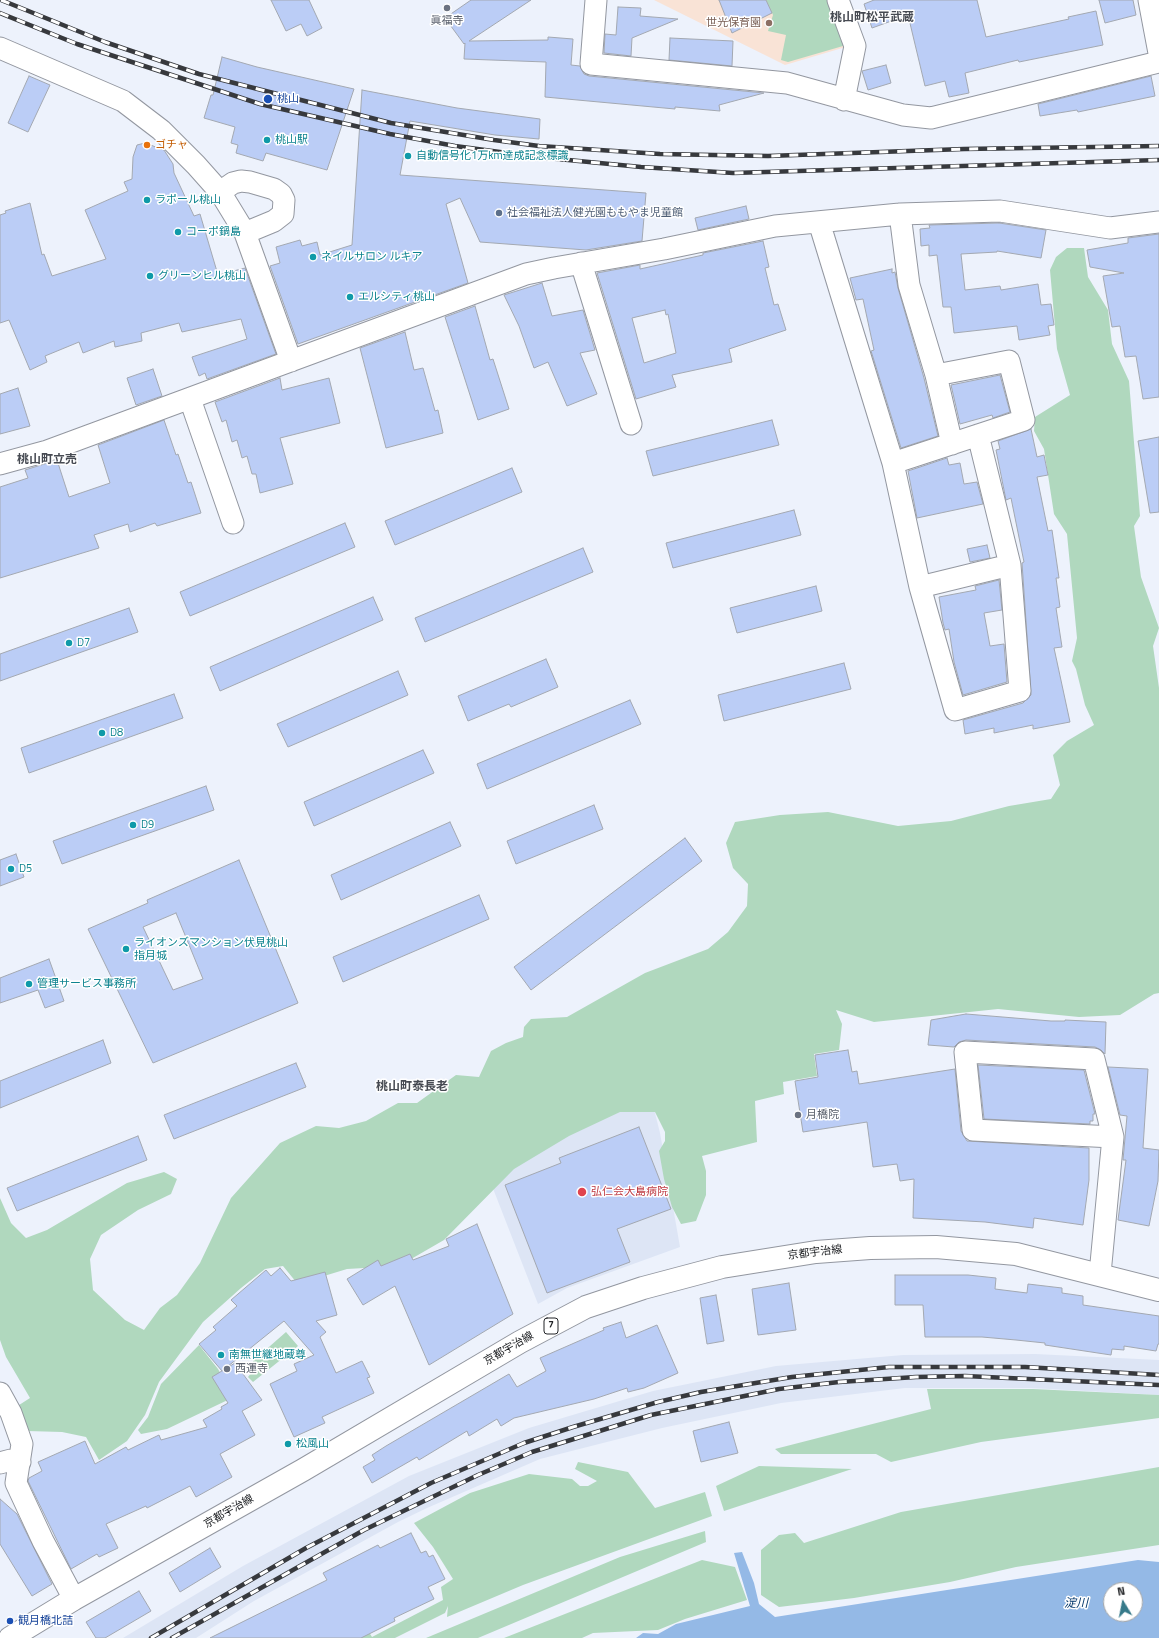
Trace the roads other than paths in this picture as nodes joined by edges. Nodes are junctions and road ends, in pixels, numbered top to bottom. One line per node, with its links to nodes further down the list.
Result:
1 (596, 0): 7 (street)
2 (838, 0): 7 (street)
3 (1148, 0): 5 (street)
4 (0, 48): 8 (street)
5 (1159, 53)
6 (1159, 62): 7 (street)
7 (844, 100)
8 (220, 192): 12 (street); 12 (street)
9 (900, 214): 10 (street); 11 (street); 15 (street)
10 (819, 222): 13 (street); 20 (street)
11 (1159, 222)
12 (246, 233): 14 (street)
13 (581, 263): 14 (street); 17 (street)
14 (291, 361): 16 (street)
15 (936, 375): 18 (street); 19 (street)
16 (190, 399): 21 (street); 22 (street)
17 (631, 424)
18 (978, 435): 19 (street); 23 (street)
19 (952, 444): 20 (street)
20 (893, 463): 24 (street)
21 (0, 464)
22 (233, 523)
23 (1010, 565): 24 (street); 24 (street)
24 (920, 586)
25 (1113, 1137): 25 (street); 26 (street)
26 (1100, 1274): 27 (main road, 京都宇治線 / 7); 30 (main road, 京都宇治線 / 7)
27 (1159, 1290)
28 (0, 1393): 29 (street)
29 (10, 1463): 30 (street)
30 (74, 1599): 31 (main road, 京都宇治線 / 7)
31 (10, 1638)

